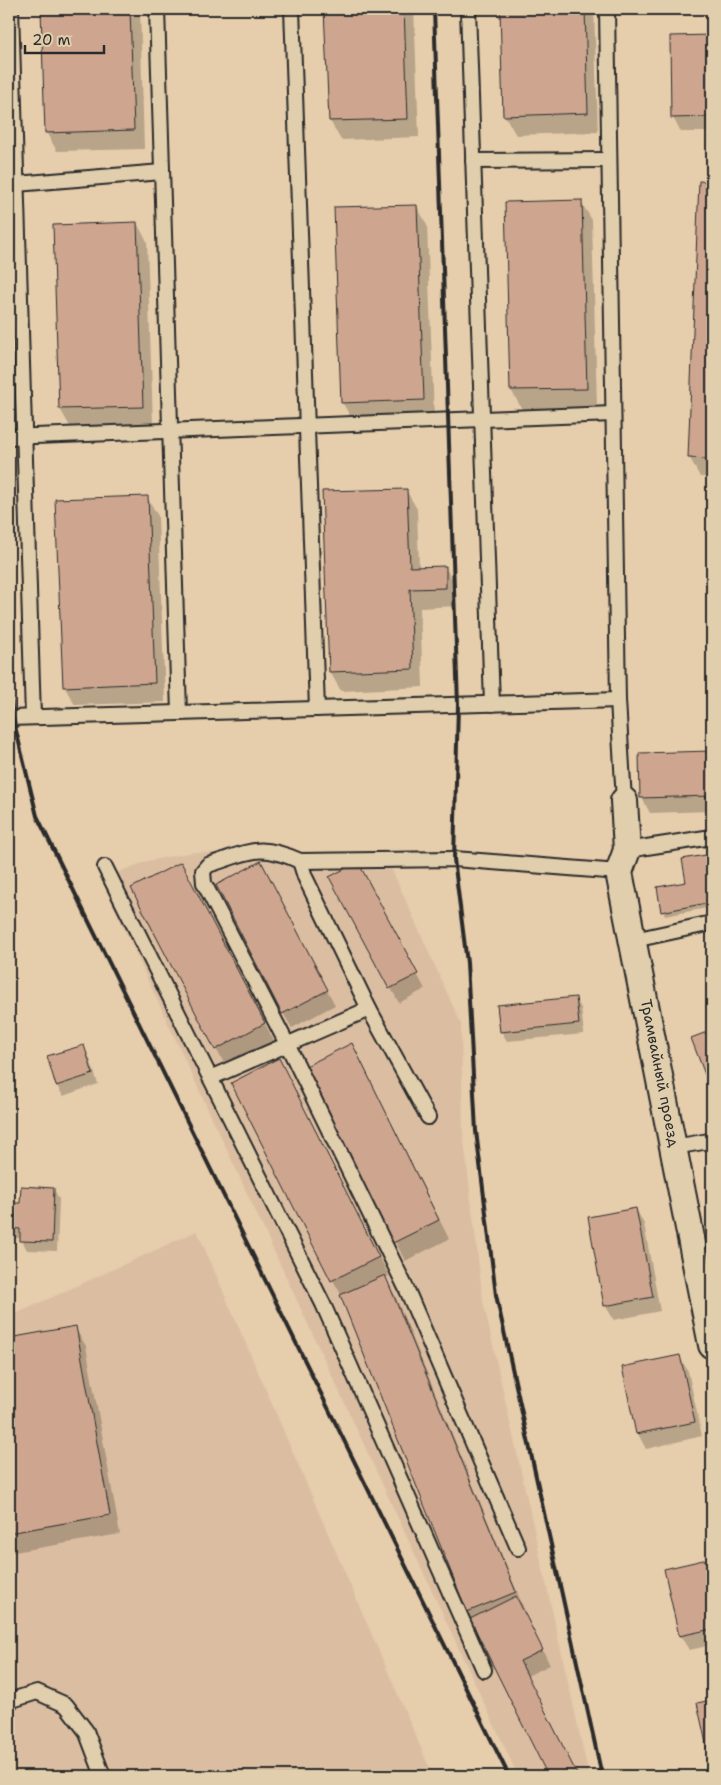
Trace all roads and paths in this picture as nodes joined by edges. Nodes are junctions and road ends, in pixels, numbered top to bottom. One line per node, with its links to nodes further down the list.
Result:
1 (11, 9): 9 (lane)
2 (157, 9): 8 (lane)
3 (292, 9): 12 (lane)
4 (468, 9): 7 (lane)
5 (607, 9): 6 (lane)
6 (609, 160): 7 (lane); 10 (lane)
7 (473, 161): 11 (lane)
8 (162, 172): 9 (lane); 13 (lane)
9 (16, 184): 14 (lane)
10 (613, 414): 11 (lane); 16 (lane)
11 (482, 419): 12 (lane); 17 (lane)
12 (307, 426): 13 (lane); 18 (lane)
13 (170, 431): 14 (lane); 19 (lane)
14 (24, 436): 15 (lane); 20 (lane)
15 (9, 437)
16 (618, 700): 17 (lane); 22 (lane)
17 (492, 704): 18 (lane)
18 (317, 709): 19 (lane)
19 (179, 713): 20 (lane)
20 (33, 717): 21 (lane)
21 (9, 718)
22 (624, 801): 25 (street, Трамвайный проезд)
23 (712, 837): 25 (lane)
24 (300, 861): 25 (lane); 29 (lane); 30 (lane)
25 (623, 861): 28 (street, Трамвайный проезд)
26 (105, 867): 31 (lane)
27 (712, 923): 28 (lane)
28 (634, 940): 34 (street, Трамвайный проезд)
29 (370, 1009): 30 (lane); 32 (lane)
30 (288, 1046): 31 (lane); 36 (lane)
31 (210, 1078): 37 (lane)
32 (428, 1117)
33 (712, 1143): 34 (lane)
34 (674, 1147): 35 (street, Трамвайный проезд)
35 (711, 1333)
36 (518, 1548)
37 (484, 1670)
38 (9, 1701): 39 (lane)
39 (103, 1776)

